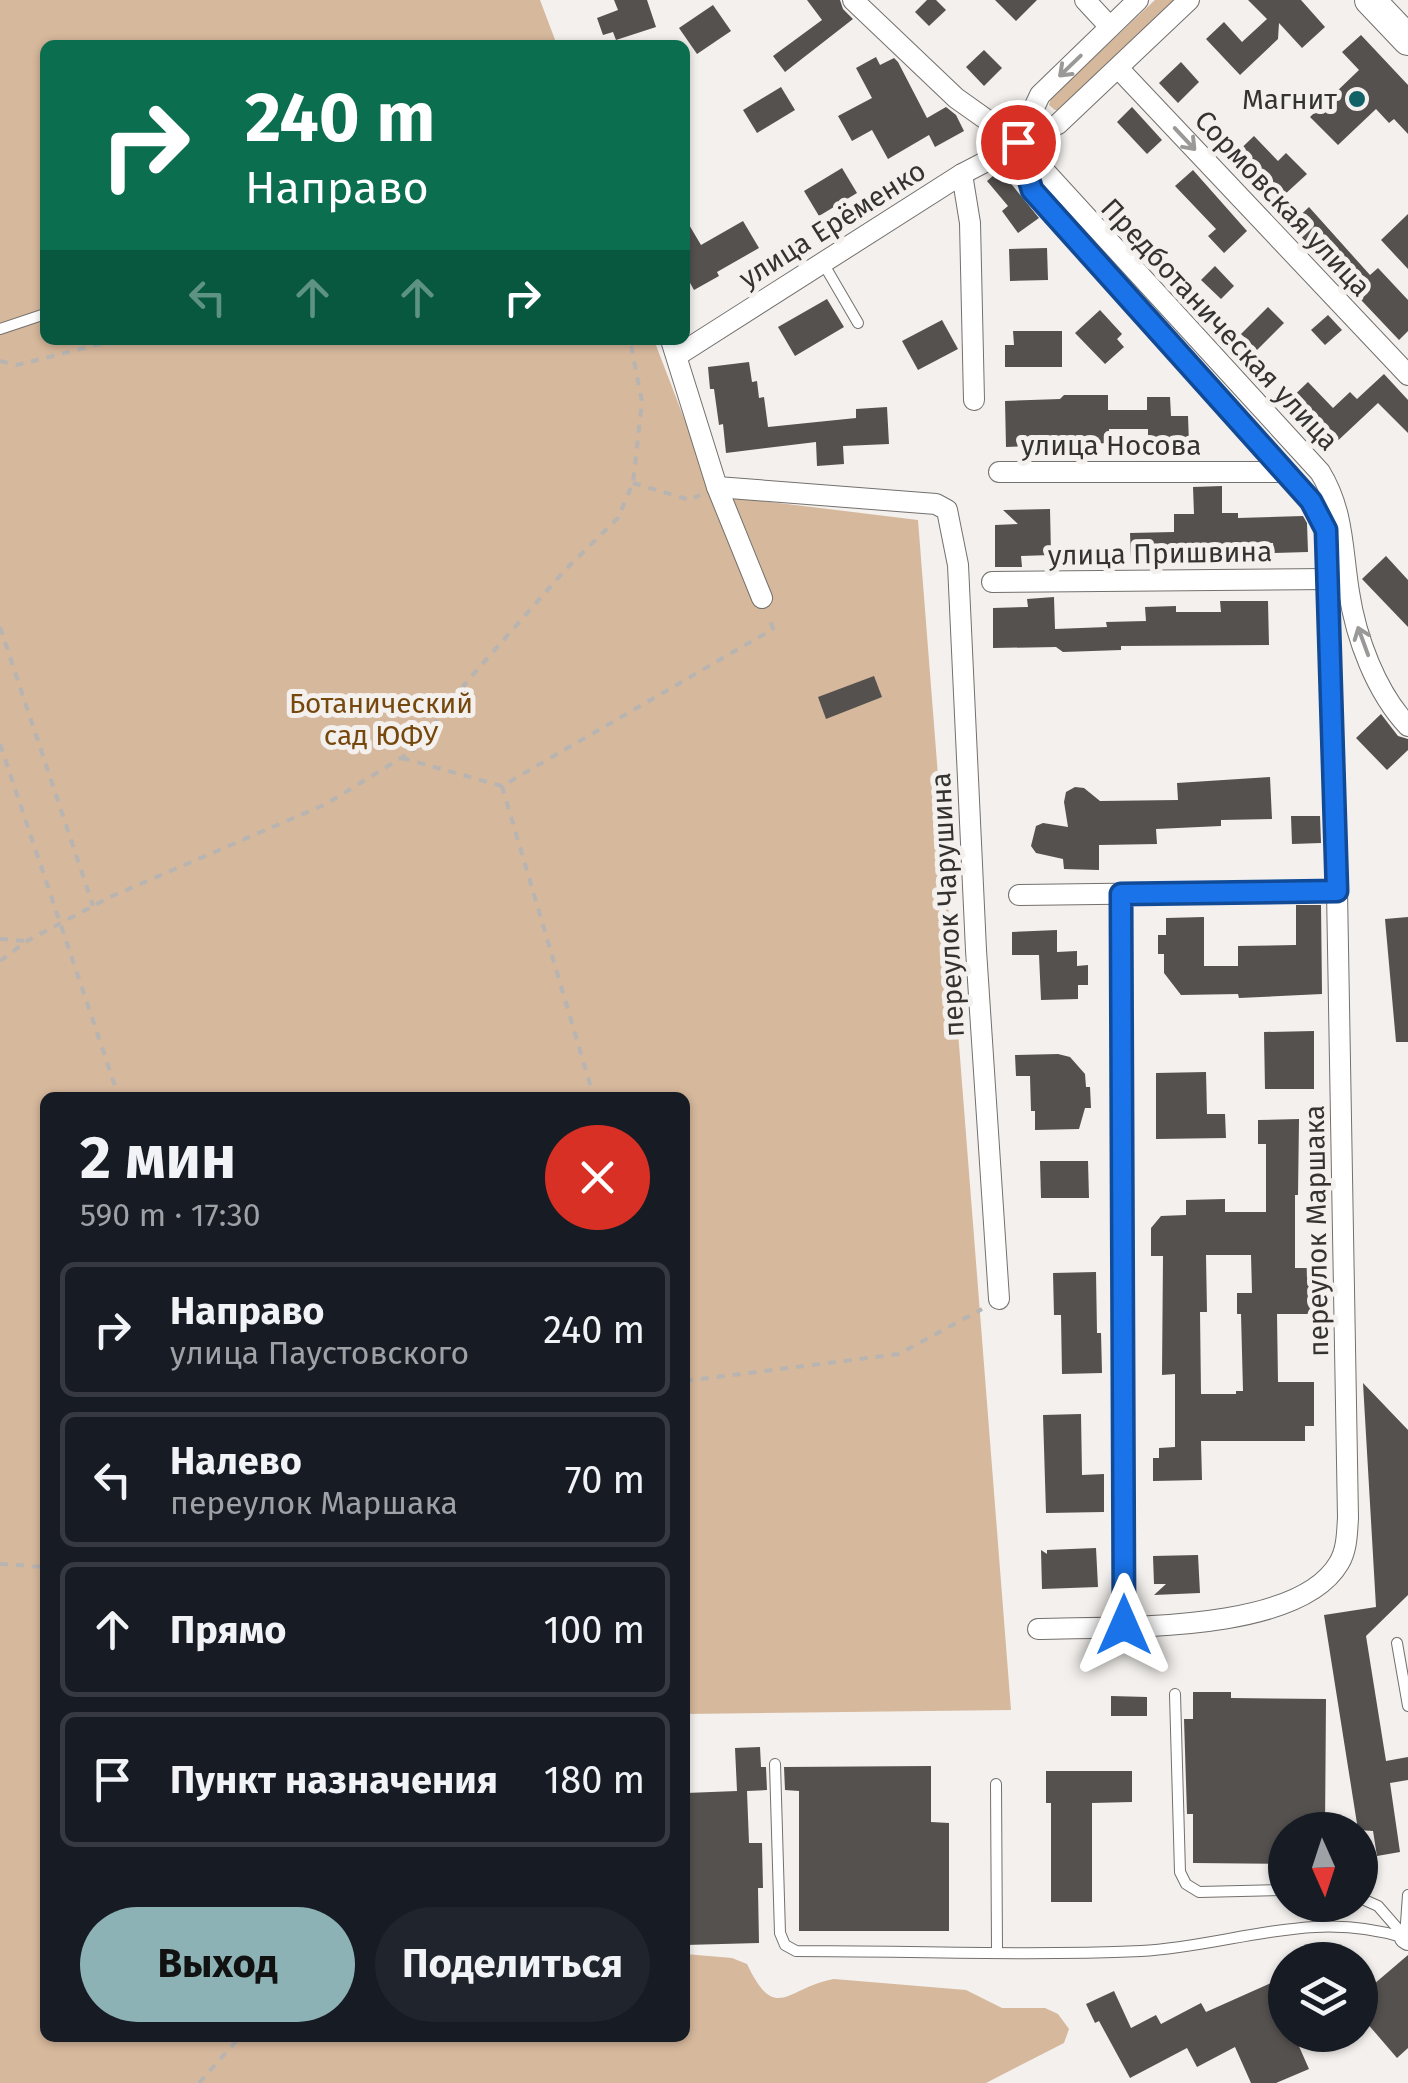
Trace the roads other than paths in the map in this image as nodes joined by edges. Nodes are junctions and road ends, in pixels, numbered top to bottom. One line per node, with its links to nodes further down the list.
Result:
1 (853, 0): 9 (street, Предботаническая улица)
2 (1085, 0): 6 (street)
3 (1138, 0): 6 (street)
4 (1188, 0): 8 (street, улица Ерёменко)
5 (1370, 0): 7 (main road)
6 (1110, 27): 9 (street, one-way to 9)
7 (1408, 40)
8 (1118, 68): 9 (street, улица Ерёменко); 17 (street, Сормовская улица, one-way to 17)
9 (1018, 142): 10 (street, улица Ерёменко); 20 (street, Предботаническая улица); 25 (street, Предботаническая улица, one-way to 9)
10 (962, 174): 11 (street, улица Ерёменко); 18 (street)
11 (822, 262): 13 (lane); 15 (street, улица Ерёменко)
12 (40, 316): 14 (lane)
13 (858, 323)
14 (0, 328)
15 (690, 338)
16 (674, 347): 21 (street)
17 (1408, 375)
18 (974, 400)
19 (999, 472): 20 (street, улица Носова)
20 (1284, 472): 22 (street, Предботаническая улица)
21 (718, 486): 24 (street); 29 (street, переулок Чарушина)
22 (1329, 579): 23 (street, улица Пришвина); 26 (street, переулок Маршака)
23 (992, 582)
24 (762, 598)
25 (1408, 726)
26 (1337, 891): 27 (street); 30 (street, переулок Маршака)
27 (1121, 894): 28 (street); 30 (street)
28 (1020, 895)
29 (999, 1299)
30 (1124, 1625): 31 (street, переулок Маршака)
31 (1038, 1629)
32 (1397, 1642): 34 (lane)
33 (1175, 1694): 37 (lane)
34 (1408, 1706)
35 (775, 1764): 41 (lane)
36 (996, 1784): 41 (lane)
37 (1268, 1890)
38 (1408, 1895): 40 (lane)
39 (1378, 1906): 40 (lane)
40 (1407, 1938): 41 (lane)
41 (998, 1951)

